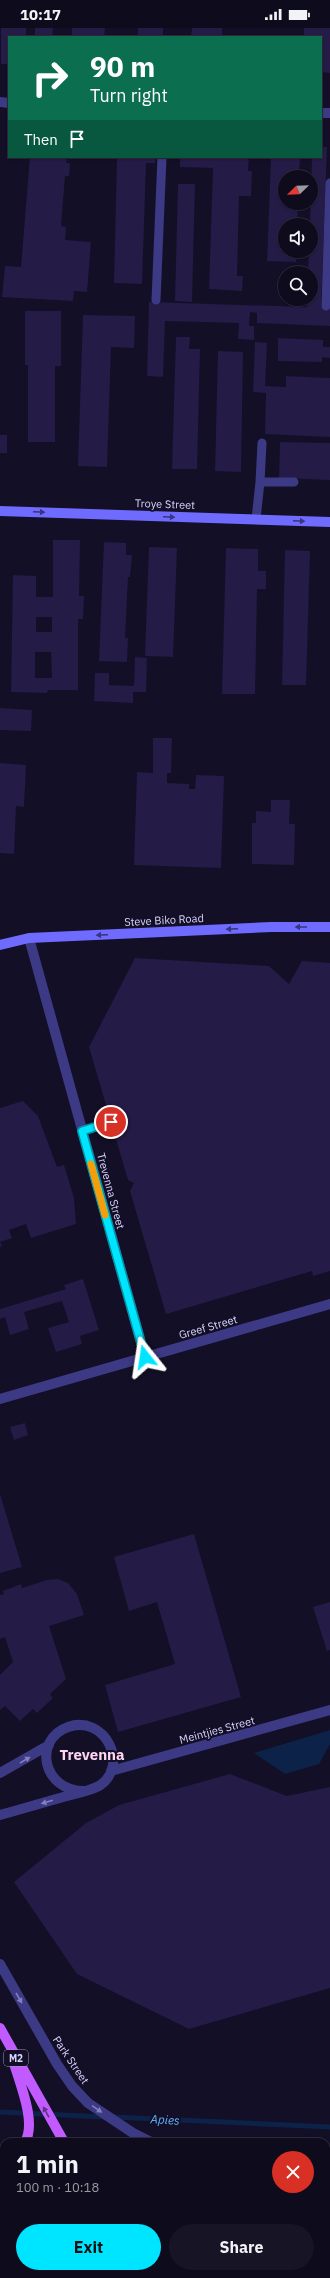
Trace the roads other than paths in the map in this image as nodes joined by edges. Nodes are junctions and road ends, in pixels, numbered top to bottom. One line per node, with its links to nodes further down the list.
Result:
1 (162, 158): 3 (lane)
2 (330, 183): 4 (lane)
3 (156, 300)
4 (326, 306)
5 (262, 443): 6 (lane)
6 (260, 482): 7 (lane); 9 (lane)
7 (294, 482)
8 (0, 511): 9 (main road, Troye Street, one-way to 9)
9 (256, 520): 10 (main road, Troye Street, one-way to 10)
10 (330, 522)
11 (330, 927): 12 (main road, Steve Biko Road, one-way to 12)
12 (29, 938): 13 (main road, Steve Biko Road); 15 (street, Trevenna Street)
13 (0, 945)
14 (111, 1122): 15 (lane)
15 (82, 1131): 17 (street, Trevenna Street)
16 (330, 1304): 17 (street, Greef Street)
17 (145, 1357): 18 (street, Greef Street)
18 (0, 1399)
19 (330, 1710): 21 (street, Meintjies Street)
20 (49, 1745): 21 (street); 22 (street, one-way to 20); 23 (street)
21 (111, 1771): 23 (street)
22 (0, 1773)
23 (84, 1791): 24 (street, one-way to 24)
24 (0, 1815)
25 (0, 1964): 30 (street, Park Street, one-way to 30)
26 (0, 2028): 27 (main road, M2)
27 (8, 2043): 28 (main road); 29 (main road, M2, one-way to 27)
28 (27, 2138)
29 (61, 2138)
30 (143, 2138)

